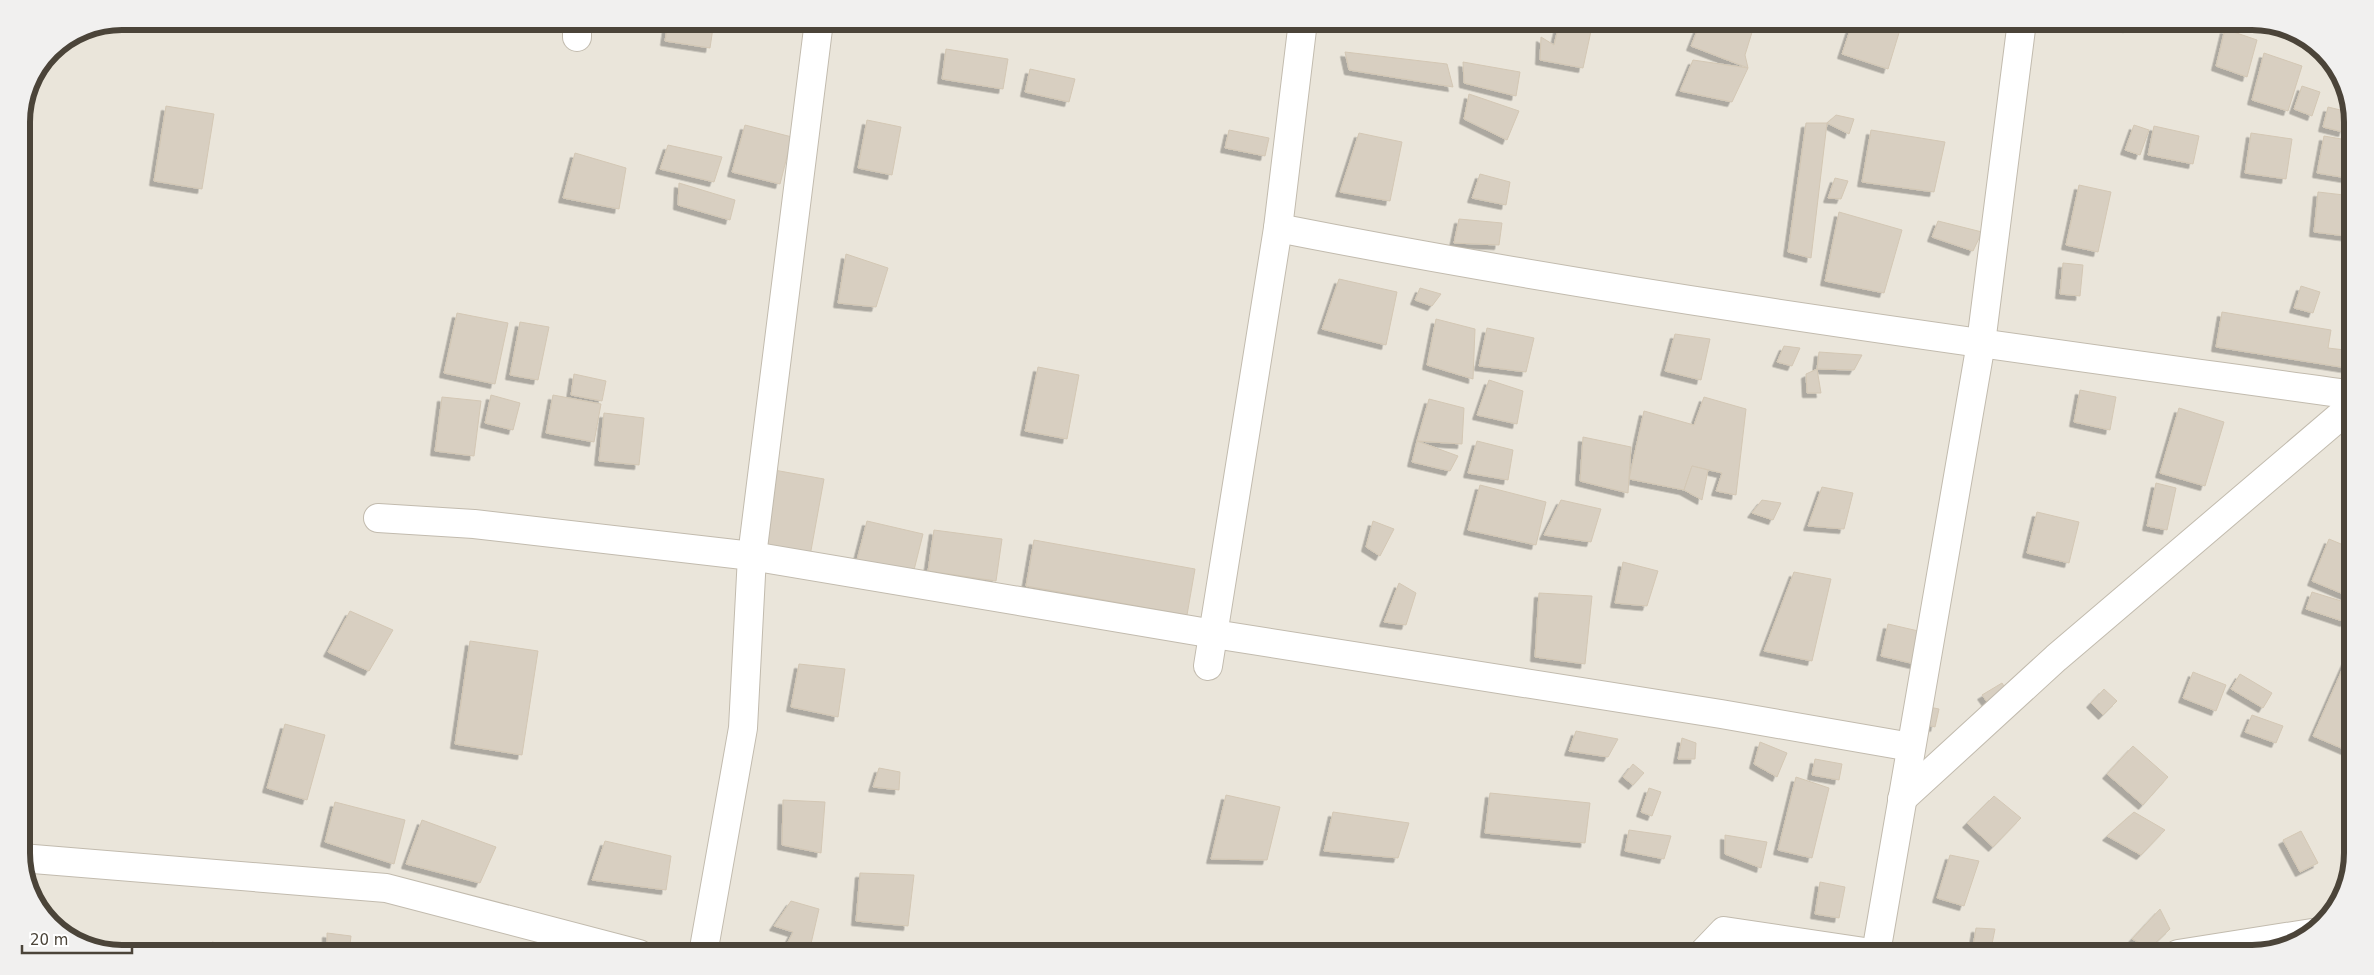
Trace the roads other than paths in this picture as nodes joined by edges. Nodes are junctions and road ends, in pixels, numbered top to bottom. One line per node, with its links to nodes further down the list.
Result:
1 (818, 30): 9 (street)
2 (1302, 30): 4 (street)
3 (2021, 30): 5 (street)
4 (1278, 228): 5 (street); 10 (street)
5 (1981, 343): 6 (street); 12 (street)
6 (2344, 394)
7 (2344, 413): 13 (street)
8 (378, 518): 9 (street)
9 (752, 556): 10 (street); 17 (street)
10 (1214, 634): 11 (street); 12 (street)
11 (1208, 666)
12 (1911, 747): 13 (street)
13 (1902, 799): 20 (street)
14 (30, 859): 16 (street)
15 (2295, 935): 21 (street)
16 (604, 945)
17 (706, 945)
18 (1711, 945): 19 (street)
19 (1821, 945)
20 (1878, 945)
21 (2233, 945)

